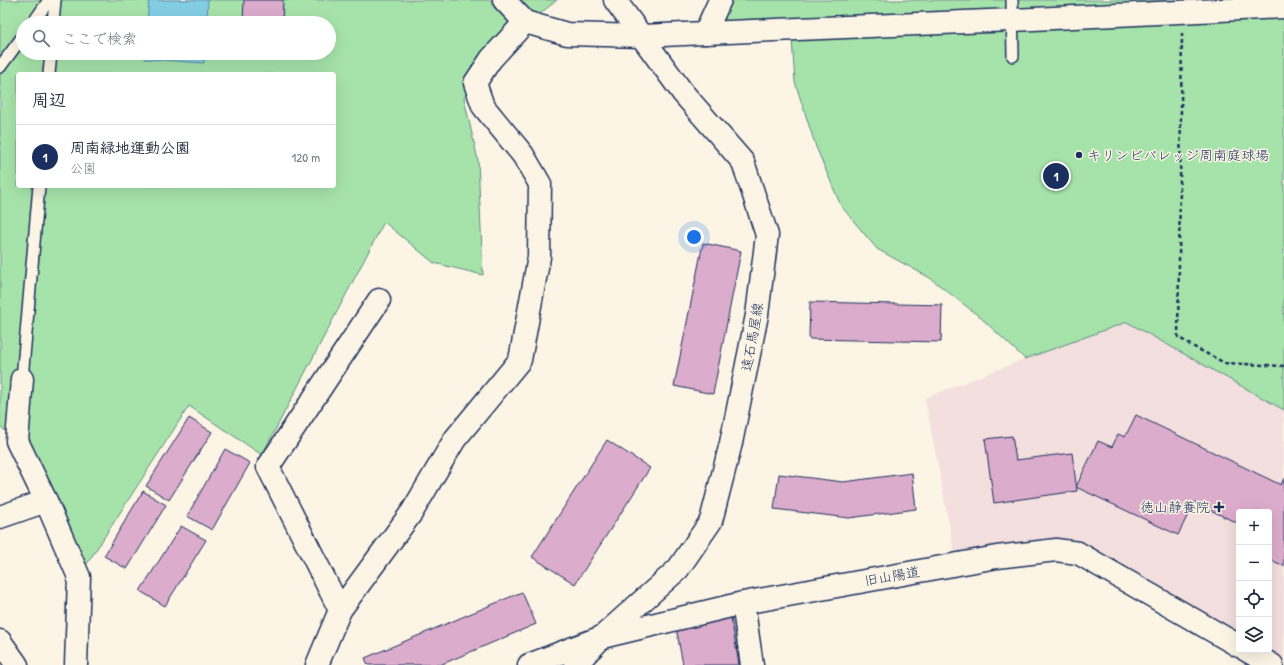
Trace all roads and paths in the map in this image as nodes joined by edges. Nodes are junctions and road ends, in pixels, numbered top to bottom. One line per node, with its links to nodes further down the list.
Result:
1 (49, 0): 9 (lane)
2 (55, 0): 10 (lane)
3 (504, 0): 11 (street)
4 (615, 0): 13 (street, 遠石馬屋線)
5 (720, 0): 12 (street)
6 (1284, 7): 8 (street)
7 (1012, 10): 8 (street); 12 (street); 15 (lane)
8 (1183, 12): 21 (path)
9 (38, 16)
10 (54, 16)
11 (525, 22): 13 (street); 26 (street)
12 (705, 33): 13 (street)
13 (642, 36): 27 (street, 遠石馬屋線)
14 (16, 45): 17 (lane)
15 (1013, 56)
16 (50, 60): 18 (lane)
17 (0, 67)
18 (49, 72)
19 (39, 188): 22 (lane)
20 (378, 300): 26 (street)
21 (1284, 366)
22 (22, 379): 23 (street)
23 (46, 501): 24 (street); 32 (street)
24 (0, 517)
25 (743, 603): 27 (street, 旧山陽道); 29 (street, 旧山陽道); 36 (street)
26 (340, 610): 33 (street)
27 (602, 637): 34 (street, 旧山陽道); 35 (street, 遠石馬屋線)
28 (0, 641): 31 (street)
29 (1236, 644)
30 (1251, 653): 37 (street)
31 (17, 665)
32 (76, 665)
33 (317, 665)
34 (529, 665)
35 (575, 665)
36 (752, 665)
37 (1272, 665)

